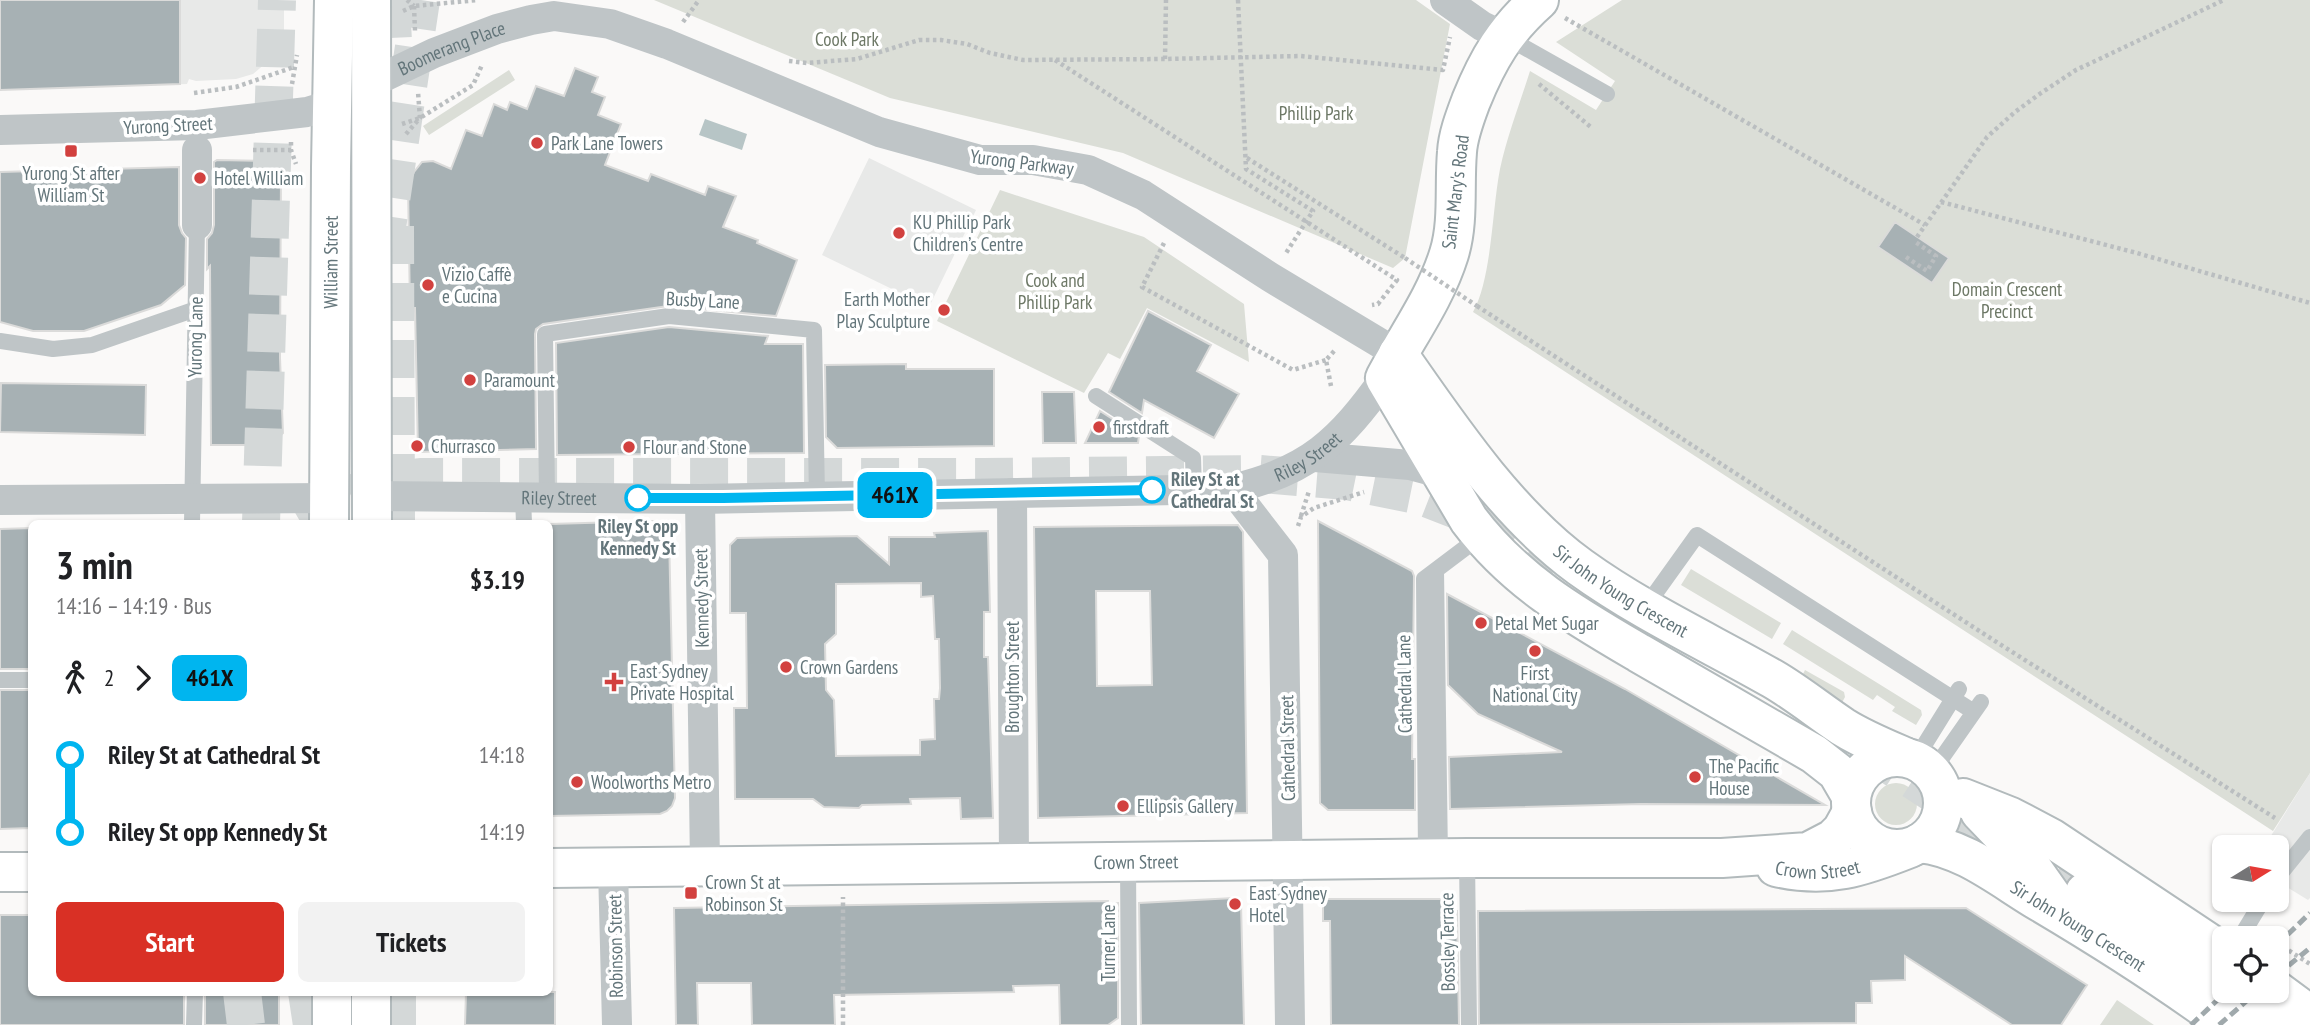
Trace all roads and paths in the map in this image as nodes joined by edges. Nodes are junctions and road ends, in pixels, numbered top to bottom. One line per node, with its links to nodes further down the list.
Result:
1 (334, 0): 25 (main road, William Street)
2 (371, 0): 20 (main road)
3 (407, 0): 4 (path)
4 (478, 0)
5 (1238, 0): 13 (path)
6 (2224, 0): 34 (path)
7 (1166, 2): 16 (path)
8 (1552, 9): 11 (main road, Saint Mary's Road); 38 (path)
9 (1448, 13): 11 (street); 13 (path)
10 (578, 18): 20 (street, Boomerang Place); 35 (street, Yurong Parkway)
11 (1503, 36): 24 (lane); 49 (main road, Saint Mary's Road)
12 (298, 54): 17 (path)
13 (1241, 57): 16 (path); 32 (path)
14 (783, 60): 15 (path)
15 (1055, 60): 16 (path); 36 (path)
16 (1166, 60)
17 (295, 66): 19 (path); 23 (path)
18 (1531, 76): 28 (path)
19 (292, 81)
20 (371, 83): 25 (main road, Boomerang Place); 65 (main road)
21 (473, 85): 26 (path)
22 (418, 90): 26 (path)
23 (194, 93)
24 (1607, 94)
25 (333, 104): 29 (street, Yurong Street); 64 (main road, William Street)
26 (420, 118): 27 (path)
27 (400, 125)
28 (1592, 128)
29 (0, 130)
30 (197, 150): 37 (street, Yurong Lane)
31 (291, 150): 33 (path)
32 (1247, 157): 36 (path); 76 (path, bridge)
33 (296, 162)
34 (1941, 202): 38 (path); 41 (path)
35 (1177, 217): 48 (path); 49 (street, Yurong Parkway)
36 (1306, 221): 39 (path); 42 (path)
37 (197, 225): 44 (lane, Yurong Lane)
38 (1925, 225): 40 (path)
39 (1288, 250)
40 (1906, 257)
41 (2310, 303)
42 (1378, 304): 43 (path); 45 (path)
43 (1363, 307)
44 (196, 309): 46 (lane); 63 (lane, Yurong Lane)
45 (1389, 309)
46 (0, 341)
47 (1343, 341): 48 (path)
48 (1326, 360): 50 (path)
49 (1391, 366): 52 (street, Riley Street); 53 (main road); 69 (main road, Sir John Young Crescent)
50 (1331, 386)
51 (1096, 396): 55 (lane)
52 (1315, 457): 53 (street); 56 (street, Riley Street)
53 (1440, 473): 67 (main road)
54 (1374, 486): 66 (path)
55 (1194, 489): 56 (street, Riley Street); 57 (street, Riley Street)
56 (1232, 489): 68 (street)
57 (1012, 493): 58 (street, Riley Street); 83 (street, Broughton Street)
58 (817, 497): 60 (street, Riley Street); 62 (lane, Busby Lane)
59 (1308, 497): 66 (path)
60 (700, 499): 62 (street, Riley Street); 86 (street, Kennedy Street)
61 (0, 500): 63 (street, Riley Street)
62 (532, 506): 65 (street, Riley Street)
63 (192, 510): 64 (street, Riley Street)
64 (329, 510): 65 (main road, Riley Street)
65 (372, 510)
66 (1301, 517): 68 (path)
67 (1481, 536): 73 (main road); 80 (lane, Bossley Terrace)
68 (1283, 555): 81 (street, Cathedral Street)
69 (1644, 609): 72 (lane); 73 (main road); 74 (main road, Sir John Young Crescent)
70 (0, 680): 71 (lane)
71 (28, 680)
72 (1956, 694): 74 (lane); 74 (lane)
73 (1753, 719): 75 (main road)
74 (1930, 774): 75 (main road); 78 (main road); 91 (main road); 92 (main road)
75 (1852, 804): 78 (main road); 79 (main road, Crown Street)
76 (2275, 818)
77 (2310, 837): 84 (lane)
78 (1916, 845): 79 (main road, Crown Street); 91 (main road, Sir John Young Crescent)
79 (1722, 858): 80 (main road, Crown Street)
80 (1445, 859): 81 (main road, Crown Street); 107 (lane, Bossley Terrace)
81 (1289, 860): 82 (main road, Crown Street); 106 (street, Cathedral Street)
82 (1128, 861): 83 (main road, Crown Street); 105 (lane, Turner Lane)
83 (1014, 862): 85 (main road, Crown Street)
84 (2289, 863)
85 (844, 864): 86 (main road, Crown Street); 104 (path)
86 (705, 866): 87 (main road, Crown Street)
87 (614, 867): 88 (main road, Crown Street); 103 (street, Robinson Street)
88 (553, 868)
89 (0, 872): 90 (main road)
90 (28, 872)
91 (2078, 906): 108 (main road, Sir John Young Crescent); 109 (main road)
92 (2212, 945)
93 (2289, 951): 94 (path)
94 (2310, 964)
95 (195, 996): 100 (lane)
96 (332, 996): 101 (main road)
97 (371, 996): 102 (main road)
98 (2289, 1000): 99 (main road)
99 (2310, 1015)
100 (194, 1025)
101 (332, 1025)
102 (371, 1025)
103 (617, 1025)
104 (843, 1025)
105 (1129, 1025)
106 (1290, 1025)
107 (1469, 1025)
108 (2228, 1025)
109 (2273, 1025)

